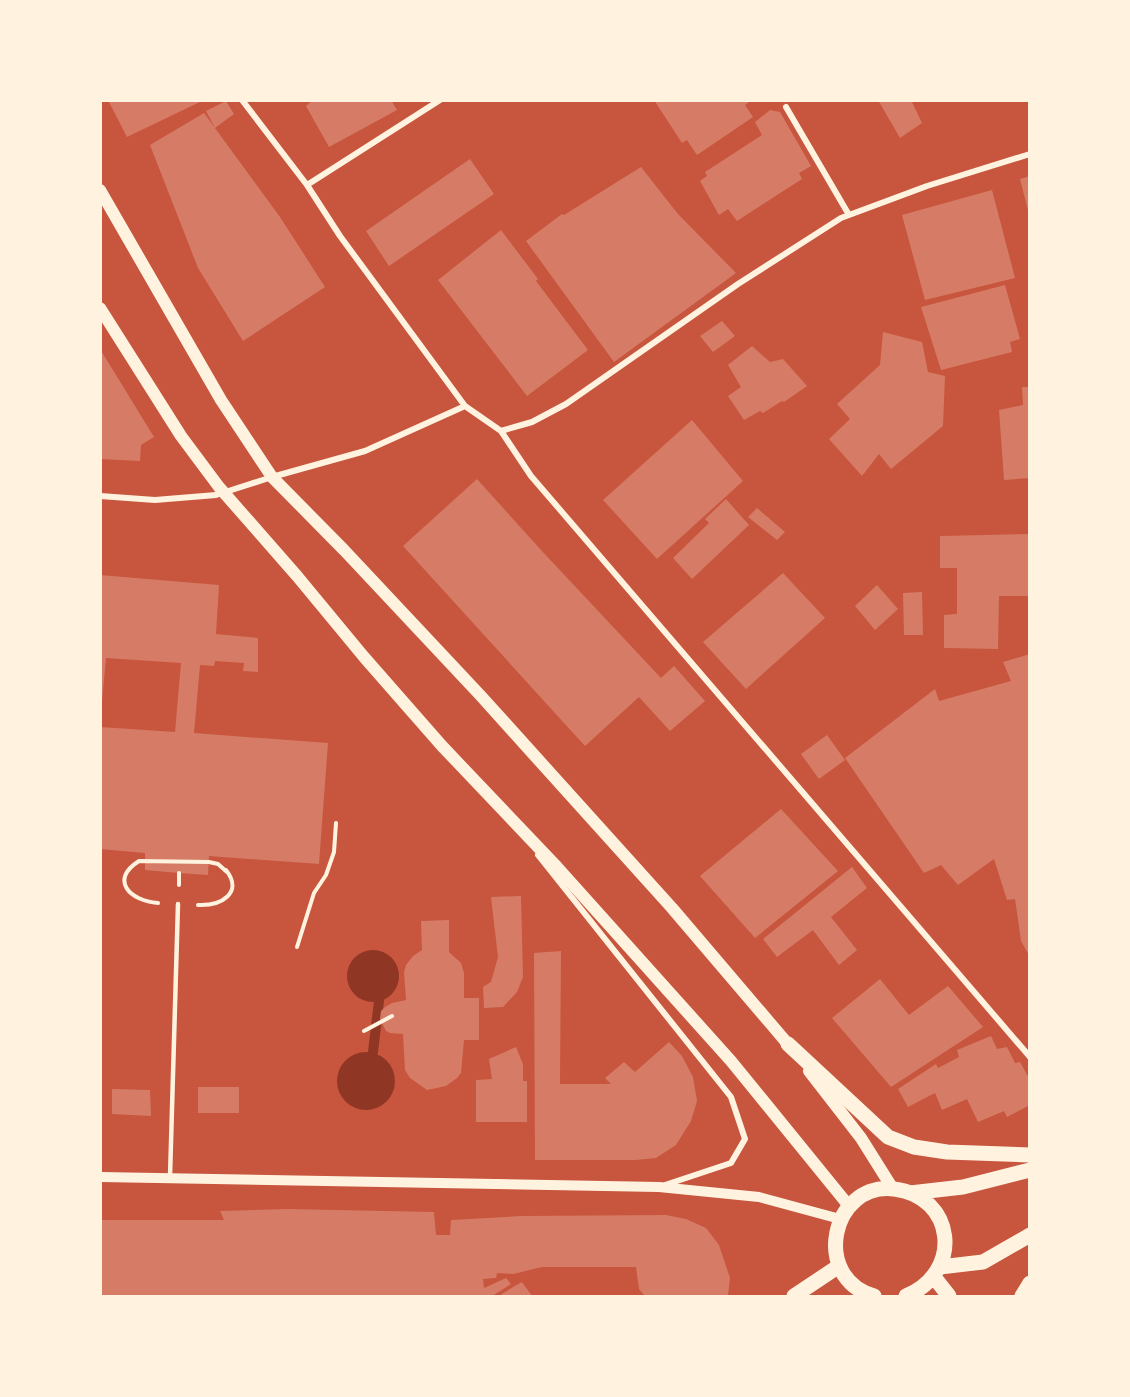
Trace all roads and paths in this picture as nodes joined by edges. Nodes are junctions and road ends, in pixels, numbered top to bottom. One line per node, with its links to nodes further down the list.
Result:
1 (242, 100): 5 (street)
2 (440, 100): 5 (street)
3 (786, 107): 7 (street)
4 (1029, 154): 7 (street)
5 (307, 185): 9 (street)
6 (100, 190): 11 (main road)
7 (849, 215): 10 (street)
8 (100, 308): 12 (main road)
9 (465, 406): 10 (street); 11 (street)
10 (501, 431): 23 (street)
11 (272, 477): 12 (street); 22 (main road)
12 (224, 493): 13 (street); 14 (main road)
13 (100, 496)
14 (502, 810): 28 (street); 31 (main road)
15 (336, 823): 19 (path)
16 (150, 902): 18 (path)
17 (178, 904): 27 (lane)
18 (207, 905)
19 (297, 947)
20 (392, 1016): 21 (path)
21 (364, 1031)
22 (788, 1044): 24 (main road); 29 (main road)
23 (1029, 1057)
24 (1029, 1155)
25 (1029, 1170): 30 (main road)
26 (100, 1177): 27 (street)
27 (170, 1178): 28 (street)
28 (659, 1187): 31 (street)
29 (893, 1189): 30 (main road); 31 (main road)
30 (910, 1193): 34 (main road)
31 (845, 1213): 33 (main road)
32 (1029, 1235): 34 (main road)
33 (839, 1266): 36 (main road); 37 (main road)
34 (937, 1272): 38 (main road); 39 (main road)
35 (1029, 1282): 40 (main road)
36 (794, 1296)
37 (874, 1296)
38 (906, 1296)
39 (948, 1296)
40 (1022, 1296)

